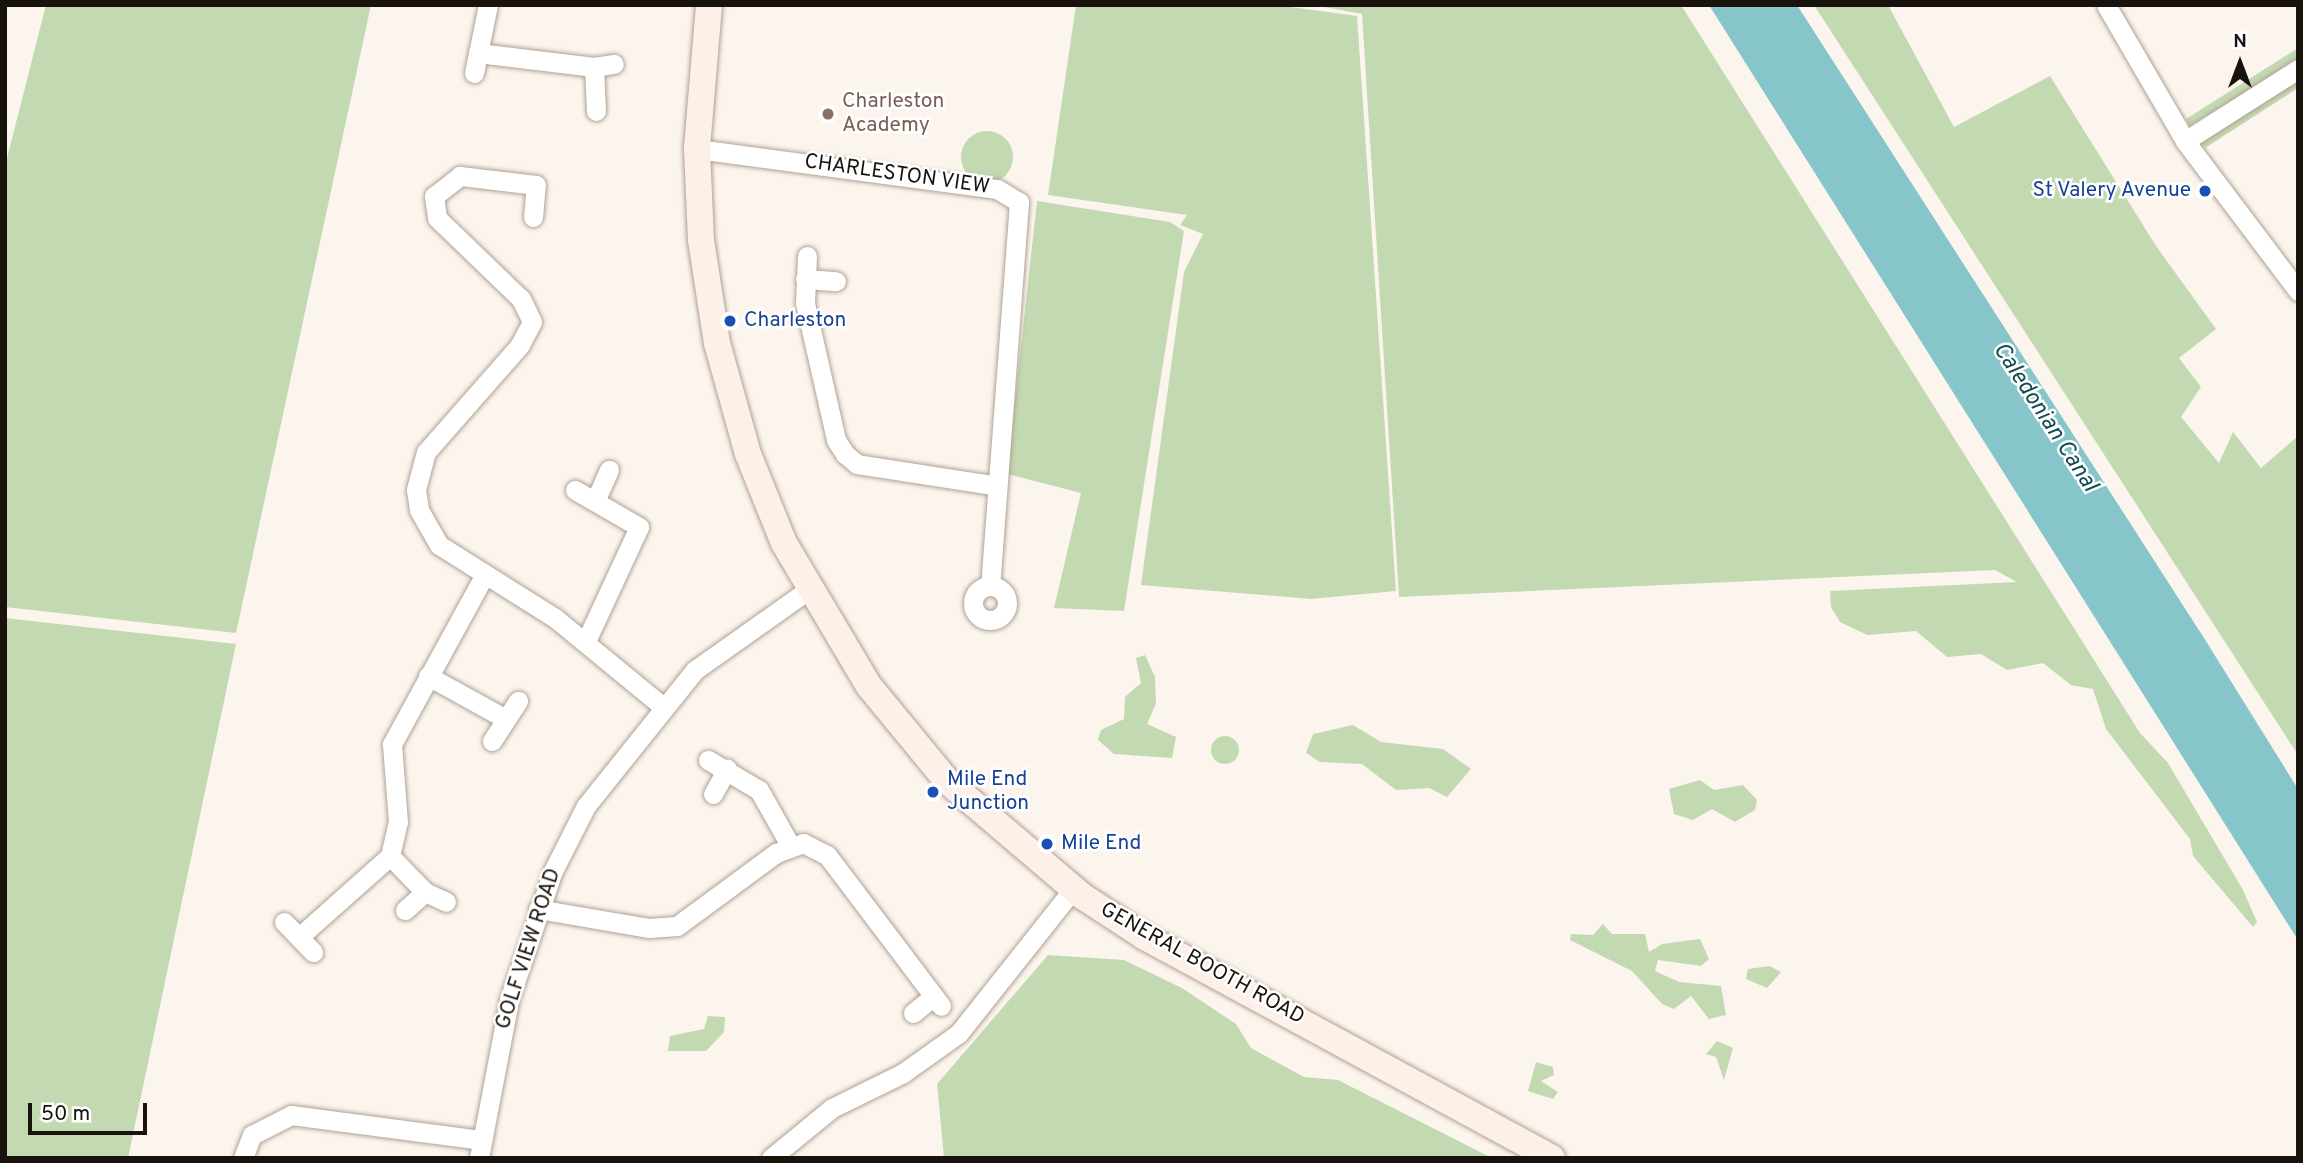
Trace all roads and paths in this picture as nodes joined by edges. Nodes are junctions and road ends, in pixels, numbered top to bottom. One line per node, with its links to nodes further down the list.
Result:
1 (488, 5): 4 (street)
2 (709, 5): 11 (street, GENERAL BOOTH ROAD)
3 (2106, 5): 10 (street)
4 (478, 53): 6 (street); 8 (street)
5 (614, 64): 6 (street)
6 (594, 66): 9 (street)
7 (2298, 69): 10 (street)
8 (474, 73)
9 (596, 111)
10 (2185, 141): 16 (street)
11 (697, 149): 18 (street, CHARLESTON VIEW); 23 (street, GENERAL BOOTH ROAD)
12 (533, 216): 21 (street)
13 (807, 256): 14 (street)
14 (805, 279): 15 (street); 18 (street)
15 (836, 281)
16 (2298, 291)
17 (609, 470): 20 (street)
18 (993, 485): 22 (street, CHARLESTON VIEW)
19 (575, 490): 20 (street)
20 (596, 499): 24 (street)
21 (484, 576): 24 (street); 25 (street)
22 (990, 586)
23 (808, 590): 27 (street, GOLF VIEW ROAD); 35 (street, GENERAL BOOTH ROAD)
24 (586, 641): 27 (street)
25 (428, 676): 28 (street); 34 (street)
26 (517, 701): 28 (street)
27 (661, 705): 38 (street, GOLF VIEW ROAD)
28 (506, 719): 29 (street)
29 (492, 741)
30 (708, 760): 31 (street)
31 (727, 769): 32 (street); 33 (street)
32 (713, 794)
33 (790, 845): 38 (street); 43 (street)
34 (390, 856): 36 (street); 41 (street)
35 (1073, 889): 46 (street); 47 (street, GENERAL BOOTH ROAD)
36 (425, 892): 37 (street); 39 (street)
37 (446, 902)
38 (538, 909): 44 (street, GOLF VIEW ROAD)
39 (405, 910)
40 (284, 922): 41 (street)
41 (299, 937): 42 (street)
42 (313, 952)
43 (913, 1013)
44 (481, 1149): 45 (street)
45 (243, 1158)
46 (772, 1158)
47 (1552, 1158)

